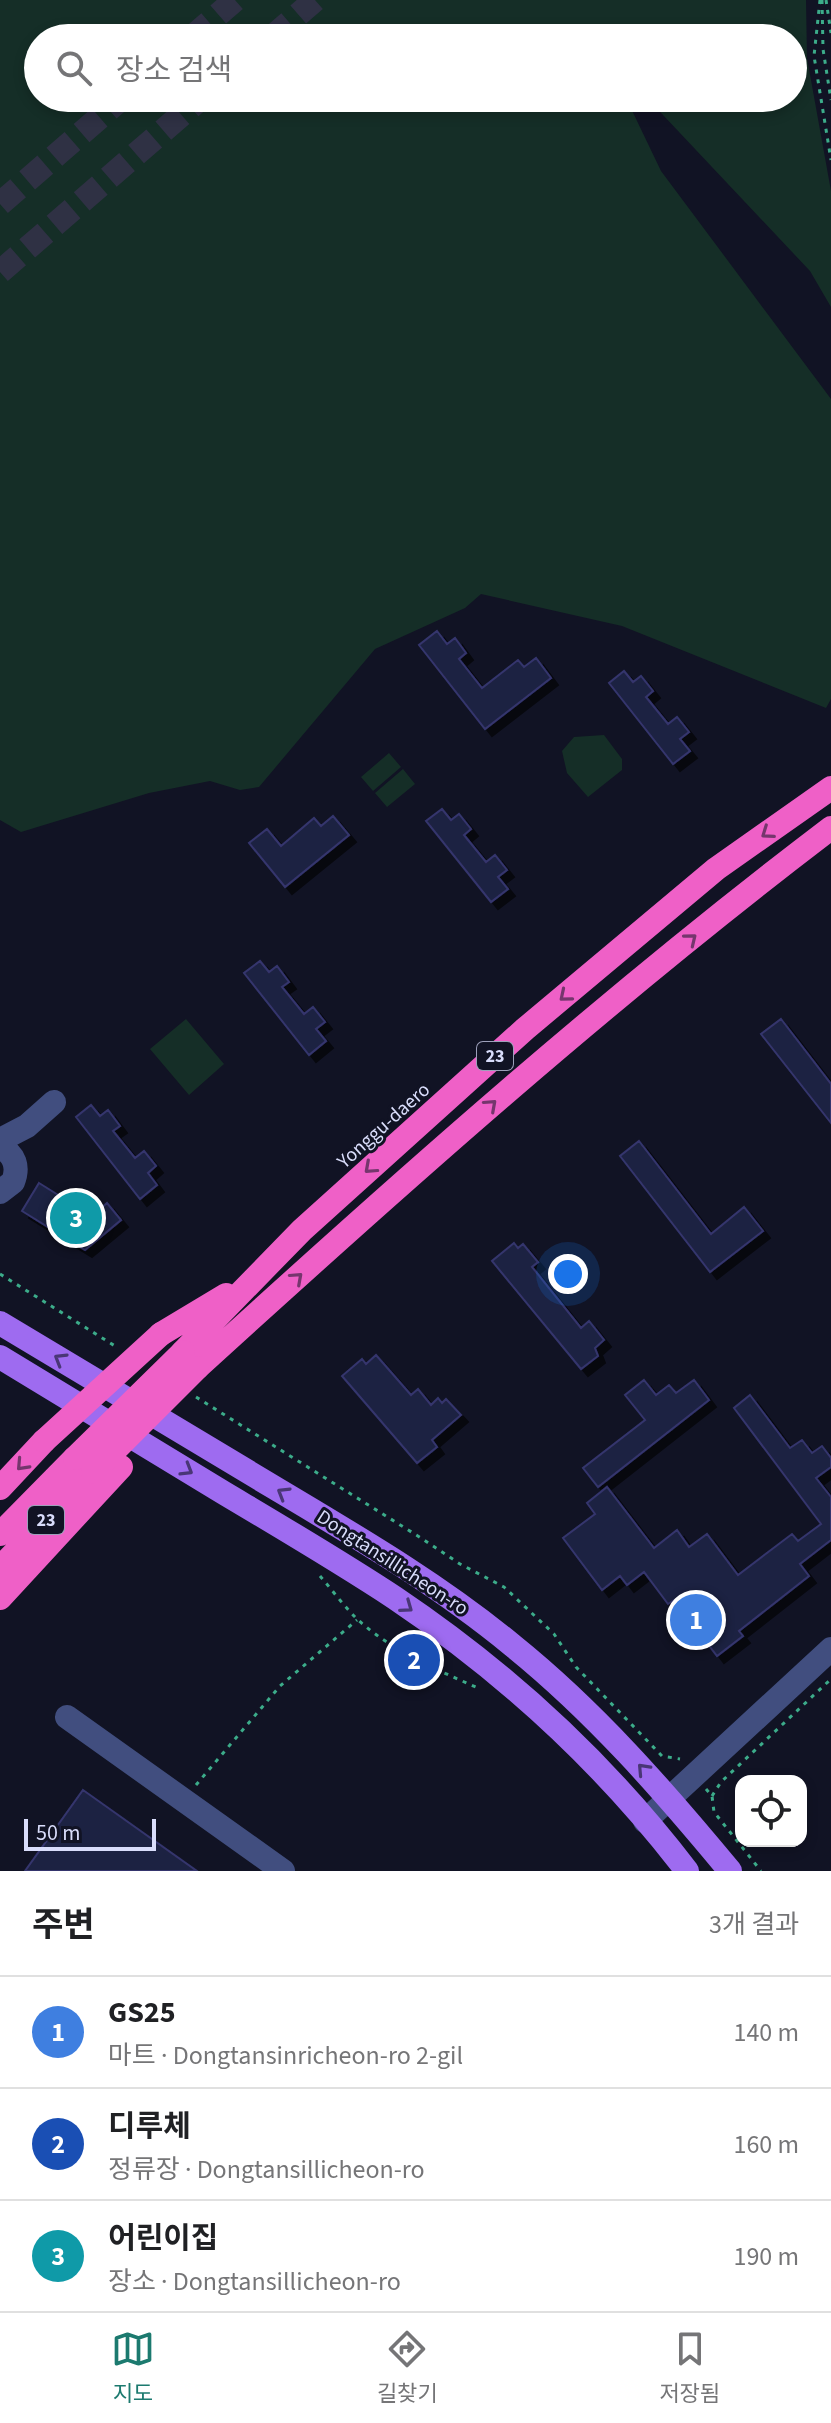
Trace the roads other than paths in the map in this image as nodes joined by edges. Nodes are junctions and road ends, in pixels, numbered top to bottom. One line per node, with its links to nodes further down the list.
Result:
1 (831, 788): 6 (highway, Yonggu-daero / 23, one-way to 6)
2 (831, 828): 9 (highway, Yonggu-daero / 23, one-way to 2)
3 (54, 1102): 4 (street)
4 (5, 1149): 5 (street)
5 (0, 1192)
6 (252, 1279): 9 (highway, Yonggu-daero / 23); 11 (highway, one-way to 11, bridge)
7 (0, 1323): 17 (main road, Dongtansillicheon-ro, one-way to 7)
8 (0, 1357): 18 (main road, Dongtansillicheon-ro, one-way to 18)
9 (196, 1366): 10 (highway, Yonggu-daero / 23, bridge); 10 (highway)
10 (91, 1471): 12 (highway, Yonggu-daero / 23); 13 (highway, Yonggu-daero / 23); 14 (highway)
11 (0, 1488)
12 (0, 1534)
13 (0, 1568)
14 (0, 1598)
15 (831, 1649): 17 (street)
16 (67, 1717): 19 (street)
17 (670, 1799): 18 (street); 21 (main road, Dongtansillicheon-ro)
18 (645, 1821): 20 (main road, Dongtansillicheon-ro)
19 (283, 1871)
20 (687, 1871)
21 (730, 1871)

